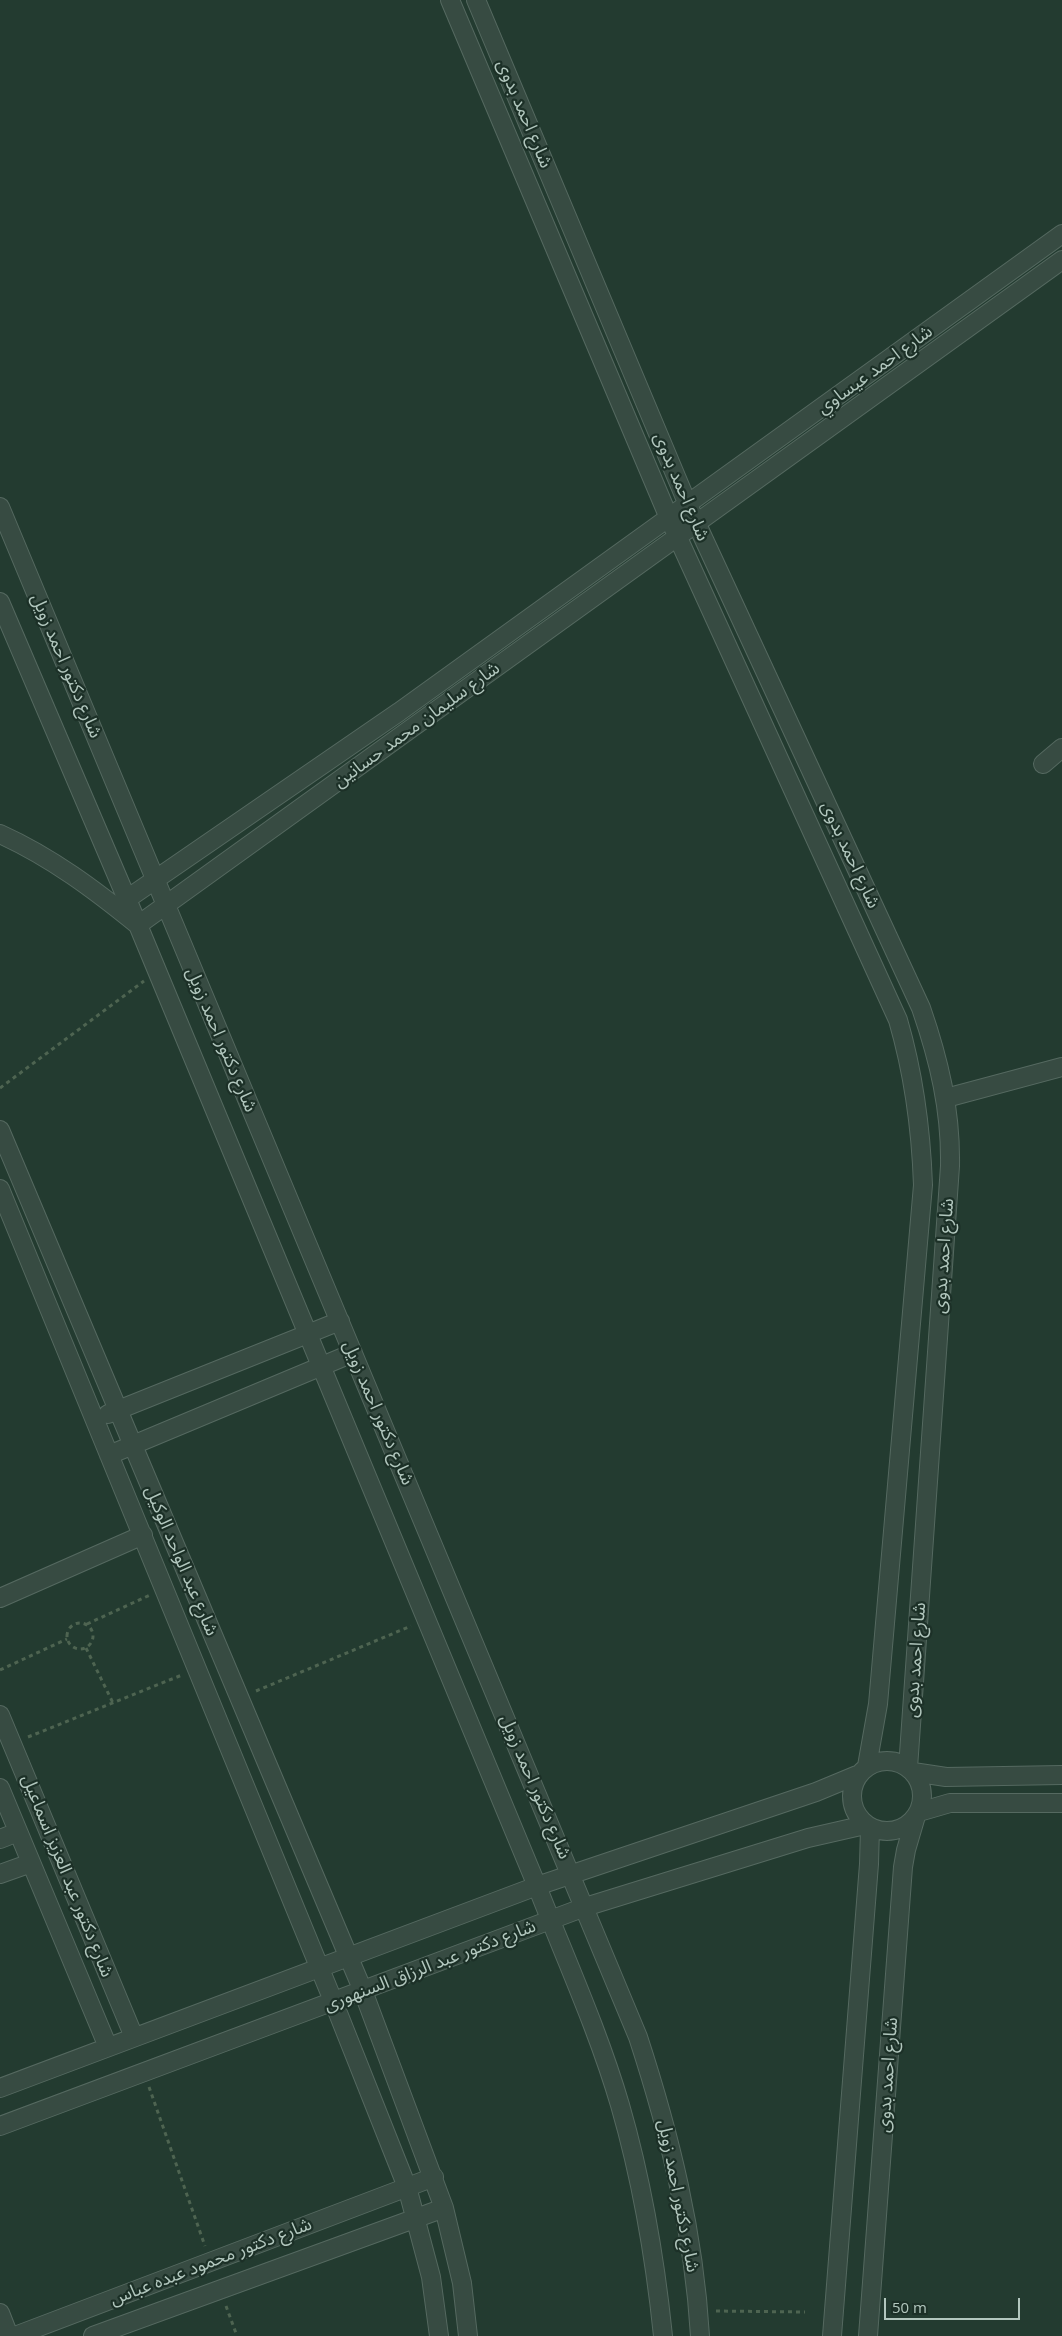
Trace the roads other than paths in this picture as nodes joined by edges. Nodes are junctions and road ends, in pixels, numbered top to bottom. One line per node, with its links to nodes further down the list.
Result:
1 (450, 0): 7 (street, شارع احمد بدوى)
2 (476, 0): 5 (street, شارع احمد بدوى)
3 (1062, 234): 5 (street, شارع احمد عيساوي)
4 (1062, 260): 8 (street, شارع احمد عيساوي)
5 (688, 505): 7 (street, شارع سليمان محمد حسانين); 8 (street, شارع احمد بدوى)
6 (0, 507): 14 (street, شارع دكتور احمد زويل)
7 (669, 518): 9 (street, شارع احمد بدوى); 14 (street, شارع سليمان محمد حسانين)
8 (696, 524): 9 (street, شارع سليمان محمد حسانين); 19 (street, شارع احمد بدوى)
9 (678, 538): 16 (street, شارع سليمان محمد حسانين); 34 (street, شارع احمد بدوى)
10 (0, 602): 15 (street, شارع دكتور احمد زويل)
11 (1062, 748): 12 (street)
12 (1042, 764)
13 (0, 834): 17 (street)
14 (155, 880): 15 (street, شارع سليمان محمد حسانين); 16 (street, شارع دكتور احمد زويل)
15 (127, 899): 17 (street, شارع دكتور احمد زويل)
16 (165, 906): 17 (street, شارع سليمان محمد حسانين); 22 (street, شارع دكتور احمد زويل)
17 (138, 925): 23 (street, شارع دكتور احمد زويل)
18 (1062, 1067): 19 (street)
19 (946, 1098): 33 (street, شارع احمد بدوى)
20 (0, 1130): 26 (street, شارع عبد الواحد الوكيل)
21 (0, 1189): 27 (street, شارع عبد الواحد الوكيل)
22 (340, 1321): 23 (street); 24 (street, شارع دكتور احمد زويل)
23 (308, 1334): 25 (street, شارع دكتور احمد زويل); 26 (street)
24 (353, 1353): 25 (street); 44 (street, شارع دكتور احمد زويل)
25 (321, 1366): 28 (street); 45 (street, شارع دكتور احمد زويل)
26 (118, 1410): 27 (street); 28 (street, شارع عبد الواحد الوكيل)
27 (94, 1420): 29 (street, شارع عبد الواحد الوكيل)
28 (132, 1445): 29 (street); 48 (street, شارع عبد الواحد الوكيل)
29 (109, 1455): 30 (street, شارع عبد الواحد الوكيل)
30 (143, 1535): 31 (street); 49 (street, شارع عبد الواحد الوكيل)
31 (0, 1598)
32 (0, 1715): 52 (street, شارع دكتور عبد العزيز اسماعيل)
33 (911, 1770): 34 (street); 35 (street); 38 (street)
34 (862, 1771): 39 (street); 44 (street, شارع دكتور عبد الرزاق السنهورى)
35 (1062, 1775)
36 (0, 1788): 40 (street, شارع دكتور عبد العزيز اسماعيل)
37 (1062, 1803): 38 (street)
38 (918, 1814): 39 (street); 69 (street, شارع احمد بدوى)
39 (867, 1826): 46 (street, شارع دكتور عبد الرزاق السنهورى); 68 (street, شارع احمد بدوى)
40 (18, 1832): 41 (street); 42 (street, شارع دكتور عبد العزيز اسماعيل)
41 (0, 1839)
42 (31, 1863): 43 (street); 53 (street, شارع دكتور عبد العزيز اسماعيل)
43 (0, 1874)
44 (571, 1874): 45 (street, شارع دكتور عبد الرزاق السنهورى); 46 (street, شارع دكتور احمد زويل)
45 (537, 1886): 47 (street, شارع دكتور احمد زويل); 48 (street, شارع دكتور عبد الرزاق السنهورى)
46 (585, 1907): 47 (street, شارع دكتور عبد الرزاق السنهورى); 67 (street, شارع دكتور احمد زويل)
47 (550, 1920): 50 (street, شارع دكتور عبد الرزاق السنهورى); 66 (street, شارع دكتور احمد زويل)
48 (348, 1957): 49 (street, شارع دكتور عبد الرزاق السنهورى); 50 (street, شارع عبد الواحد الوكيل)
49 (319, 1968): 51 (street, شارع عبد الواحد الوكيل); 52 (street, شارع دكتور عبد الرزاق السنهورى)
50 (363, 1991): 51 (street, شارع دكتور عبد الرزاق السنهورى); 56 (street)
51 (334, 2003): 55 (street, شارع دكتور عبد الرزاق السنهورى); 57 (street)
52 (134, 2038): 53 (street, شارع دكتور عبد الرزاق السنهورى)
53 (108, 2047): 54 (street, شارع دكتور عبد الرزاق السنهورى)
54 (0, 2088)
55 (0, 2126)
56 (434, 2177): 57 (street, شارع دكتور محمود عبده عباس); 58 (street)
57 (407, 2187): 59 (street); 62 (street, شارع دكتور محمود عبده عباس)
58 (444, 2208): 59 (street, شارع دكتور محمود عبده عباس); 65 (street)
59 (416, 2218): 63 (street, شارع دكتور محمود عبده عباس); 64 (street)
60 (0, 2313): 61 (street)
61 (9, 2336)
62 (15, 2336)
63 (94, 2336)
64 (439, 2336)
65 (468, 2336)
66 (663, 2336)
67 (700, 2336)
68 (832, 2336)
69 (868, 2336)

